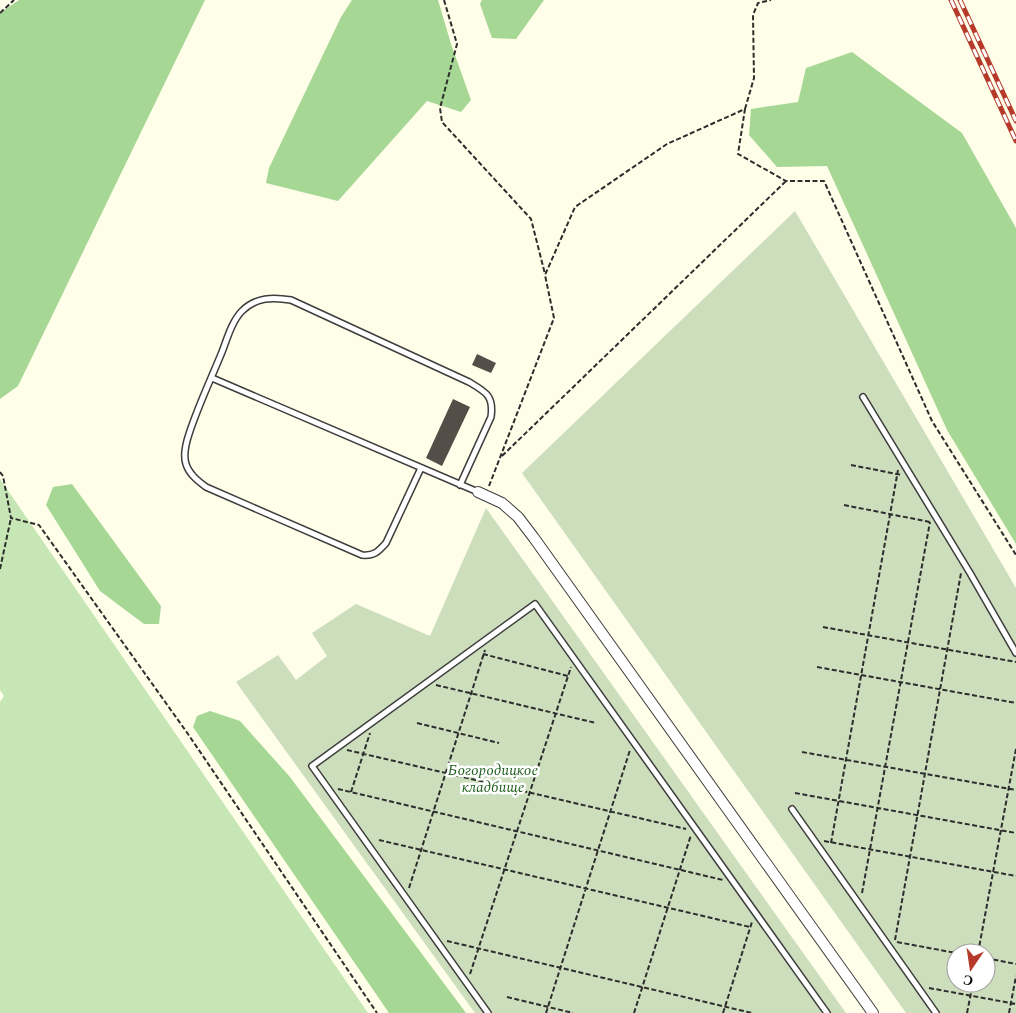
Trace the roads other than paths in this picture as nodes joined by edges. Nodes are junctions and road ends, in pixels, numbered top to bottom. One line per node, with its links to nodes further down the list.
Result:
1 (212, 378): 3 (lane); 3 (lane); 4 (lane)
2 (863, 398): 6 (lane)
3 (421, 468): 4 (lane)
4 (460, 485): 5 (lane)
5 (482, 493): 10 (street)
6 (1016, 653)
7 (792, 809): 11 (lane)
8 (488, 1013): 9 (lane)
9 (827, 1013)
10 (873, 1013)
11 (936, 1013)

